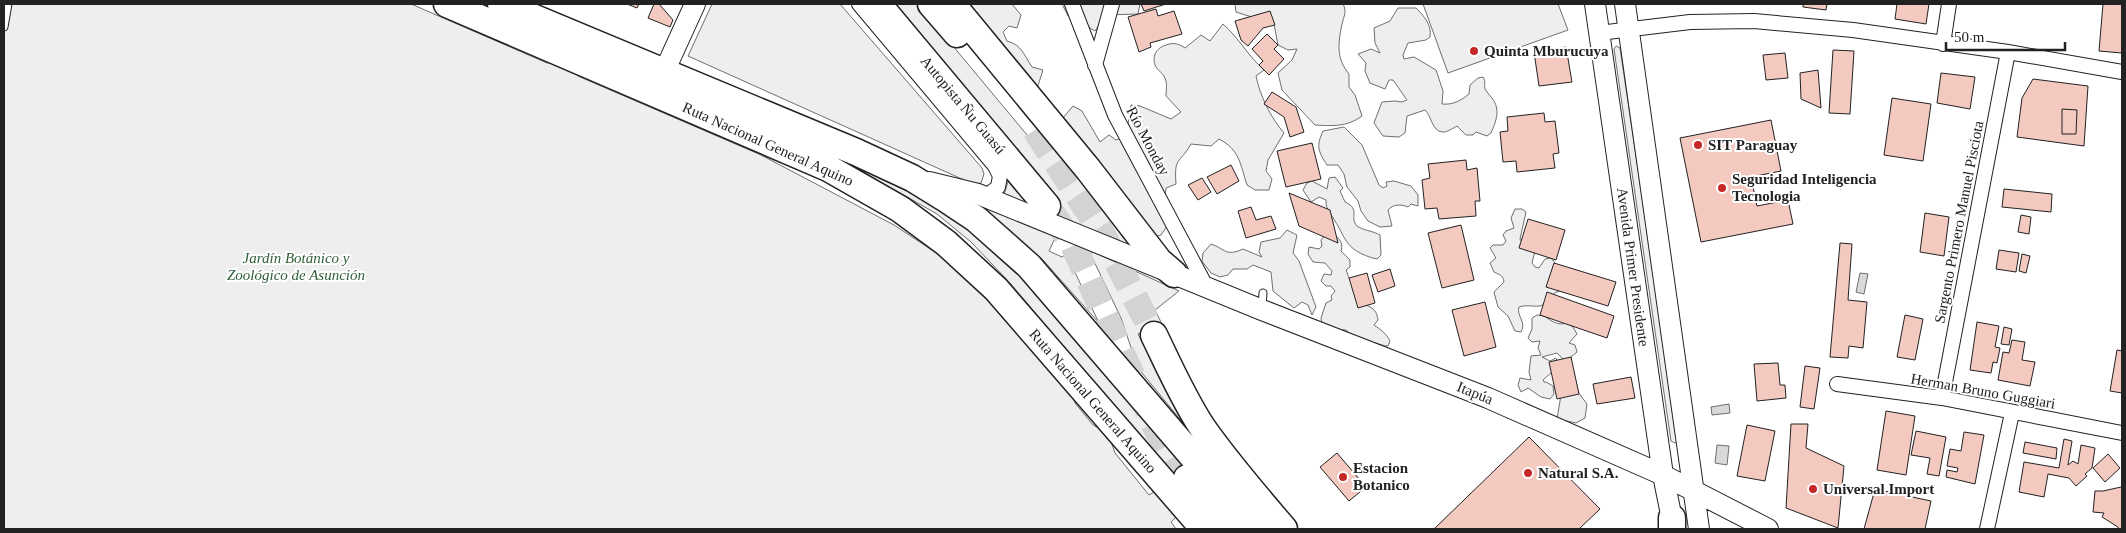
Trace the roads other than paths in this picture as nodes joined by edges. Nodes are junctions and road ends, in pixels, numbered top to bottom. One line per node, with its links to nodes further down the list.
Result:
1 (8, 4): 14 (lane)
2 (447, 4): 37 (highway, Ruta Nacional General Aquino)
3 (501, 4): 20 (highway, Ruta Nacional General Aquino)
4 (694, 4): 20 (main road)
5 (859, 4): 24 (street)
6 (878, 4): 25 (highway, Autopista Ñu Guasú)
7 (932, 4): 22 (highway)
8 (952, 4): 26 (highway)
9 (1072, 4): 19 (street, Río Monday)
10 (1112, 4): 19 (street)
11 (1594, 4): 16 (main road, Avenida Primer Presidente)
12 (1625, 4): 15 (main road, Avenida Primer Presidente)
13 (1950, 4): 17 (street)
14 (4, 27)
15 (1628, 29): 16 (street); 17 (street); 35 (main road, Avenida Primer Presidente)
16 (1599, 33): 33 (main road, Avenida Primer Presidente)
17 (1943, 44): 18 (street)
18 (2008, 52): 21 (street); 30 (street, Sargento Primero Manuel Pisciota)
19 (1095, 65): 27 (street, Río Monday)
20 (664, 72): 23 (highway, Ruta Nacional General Aquino)
21 (2122, 72)
22 (1035, 130)
23 (912, 178): 24 (main road, Itapúa); 39 (highway, Ruta Nacional General Aquino)
24 (978, 194): 26 (main road, Itapúa)
25 (1047, 206)
26 (1174, 274): 27 (main road, Itapúa)
27 (1208, 288): 33 (main road, Itapúa)
28 (1154, 335): 40 (highway)
29 (1837, 384): 30 (street, Herman Bruno Guggiari)
30 (1942, 398): 31 (street, Herman Bruno Guggiari)
31 (2012, 413): 32 (street, Herman Bruno Guggiari); 43 (street)
32 (2122, 433)
33 (1663, 475): 35 (main road, Itapúa); 36 (main road, Avenida Primer Presidente)
34 (1186, 478): 38 (highway)
35 (1693, 490): 41 (main road, Avenida Primer Presidente); 42 (main road, Itapúa)
36 (1673, 525)
37 (1204, 529)
38 (1230, 529)
39 (1255, 529)
40 (1284, 529)
41 (1698, 529)
42 (1768, 529)
43 (1987, 529)

